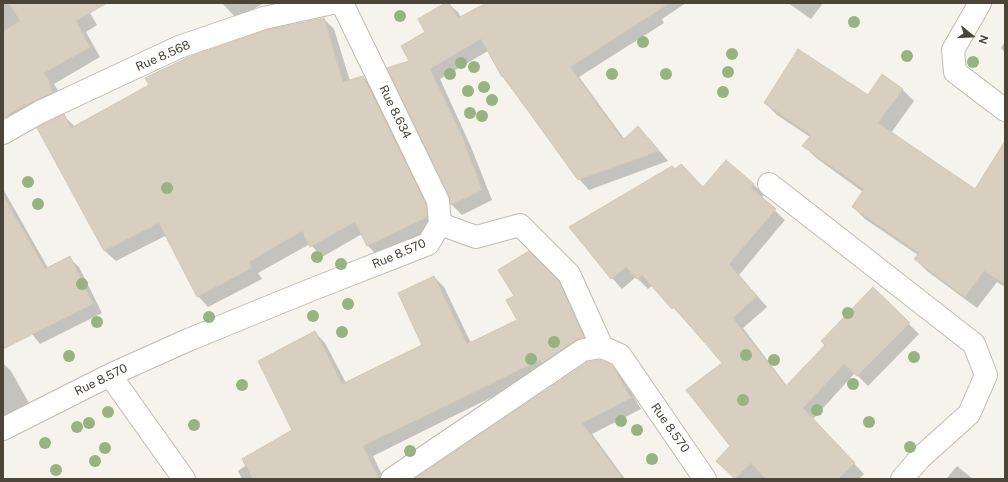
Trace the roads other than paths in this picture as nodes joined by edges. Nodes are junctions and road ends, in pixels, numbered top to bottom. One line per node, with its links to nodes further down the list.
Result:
1 (332, 3): 5 (street, Rue 8.568)
2 (342, 3): 7 (street, Rue 8.634)
3 (980, 3): 4 (street)
4 (1005, 110)
5 (3, 133)
6 (769, 184): 14 (street)
7 (440, 224): 8 (street); 9 (street, Rue 8.570)
8 (602, 347): 12 (street); 13 (street, Rue 8.570)
9 (110, 375): 10 (street, Rue 8.570); 11 (street)
10 (3, 429)
11 (184, 479)
12 (392, 479)
13 (705, 479)
14 (902, 479)

